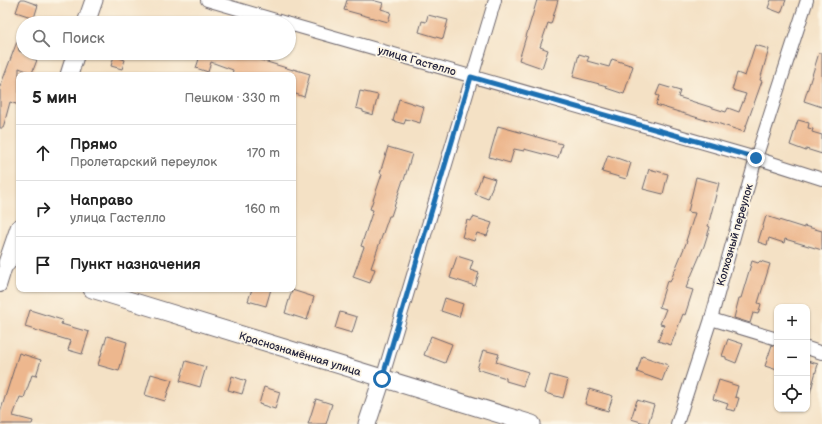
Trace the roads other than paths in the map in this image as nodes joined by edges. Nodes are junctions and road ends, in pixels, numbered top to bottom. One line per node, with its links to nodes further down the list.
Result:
1 (94, 0): 5 (main road)
2 (206, 0): 6 (street)
3 (495, 0): 10 (street)
4 (808, 0): 11 (street, Колхозный переулок)
5 (88, 16)
6 (262, 16)
7 (296, 26): 10 (street, улица Гастелло)
8 (74, 60): 9 (main road)
9 (70, 72)
10 (471, 77): 11 (street, улица Гастелло); 21 (street)
11 (756, 158): 12 (street, улица Гастелло); 17 (street, Колхозный переулок)
12 (822, 179)
13 (16, 238): 14 (main road)
14 (9, 263): 15 (street)
15 (0, 286)
16 (102, 292): 21 (main road, Краснознамённая улица)
17 (711, 319): 18 (street); 24 (street, Колхозный переулок)
18 (774, 338)
19 (810, 349): 20 (street)
20 (822, 352)
21 (382, 379): 22 (main road); 23 (main road, Краснознамённая улица)
22 (367, 424)
23 (532, 424)
24 (677, 424)

